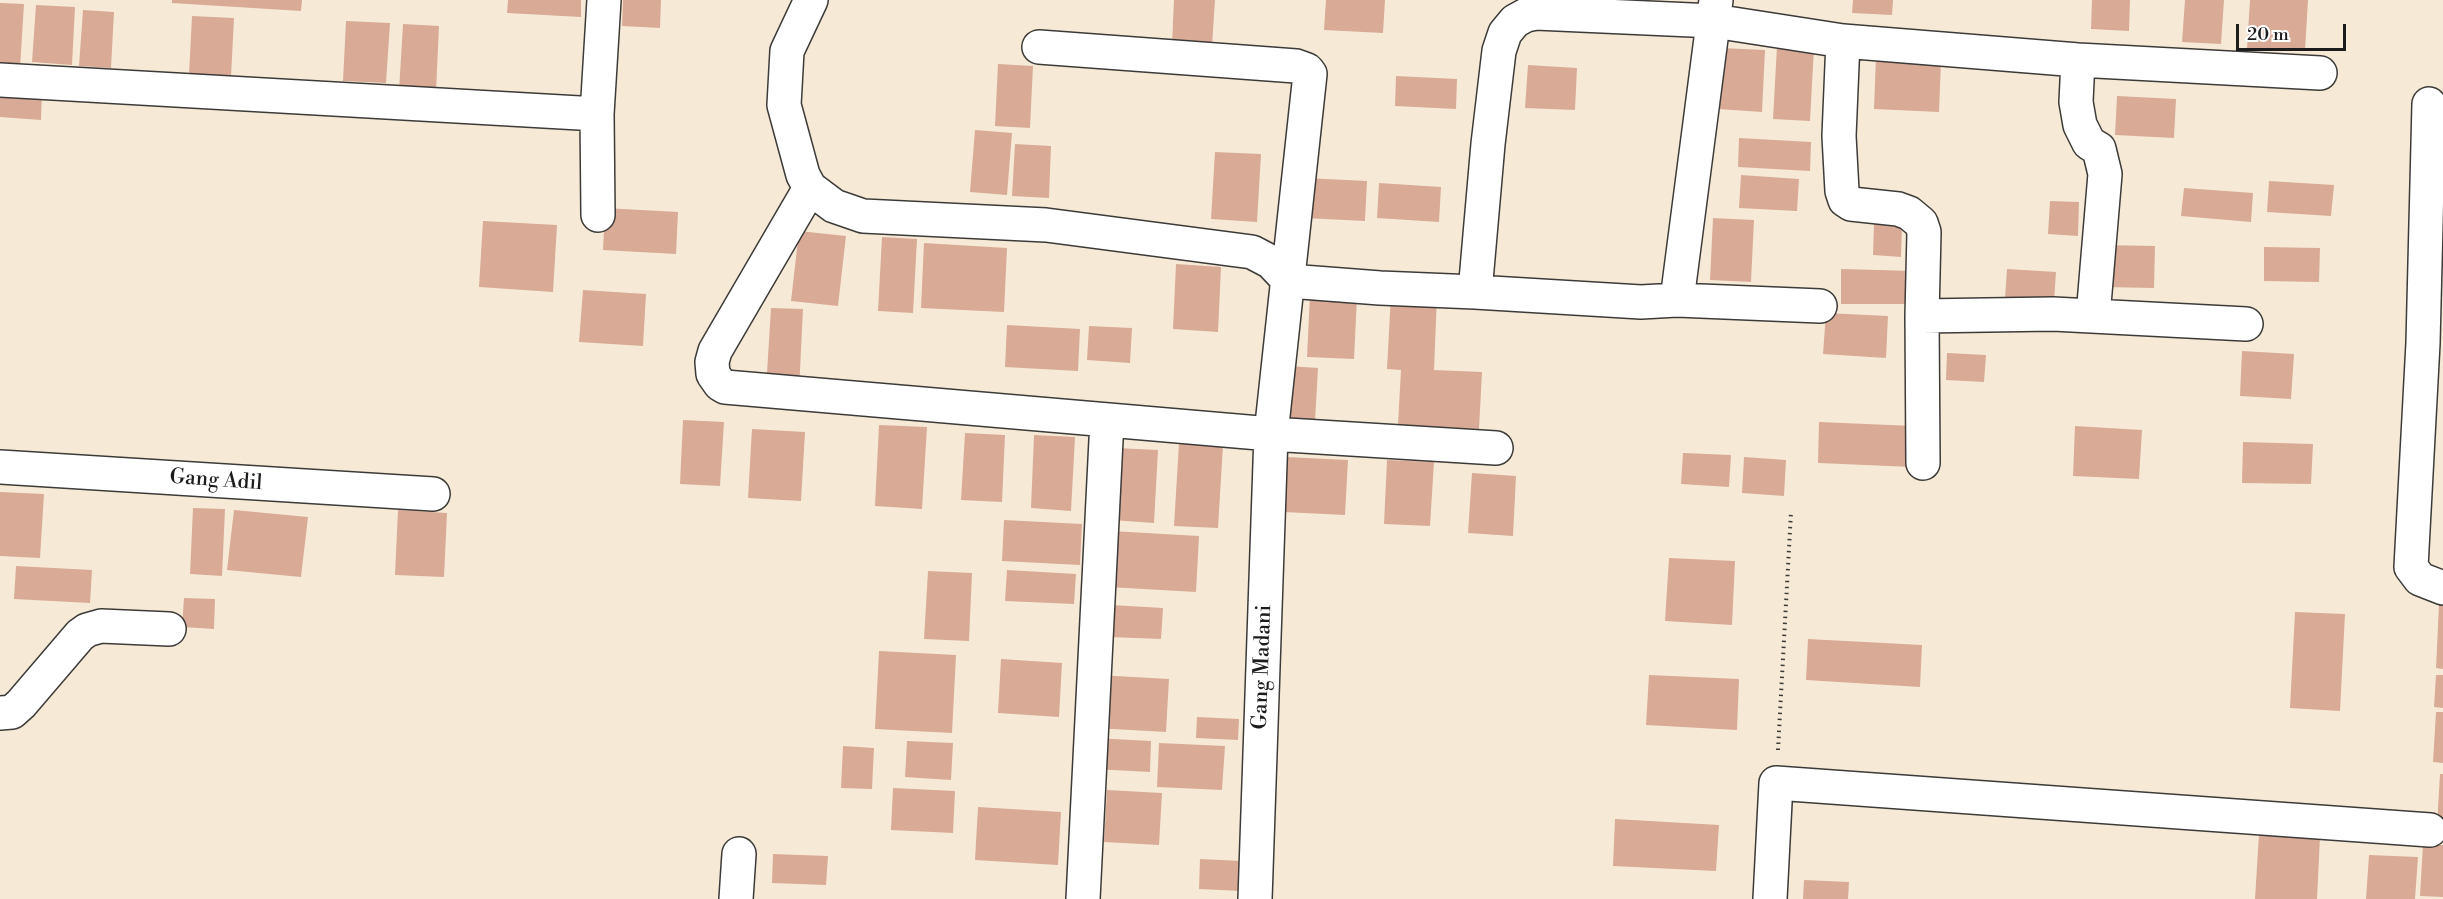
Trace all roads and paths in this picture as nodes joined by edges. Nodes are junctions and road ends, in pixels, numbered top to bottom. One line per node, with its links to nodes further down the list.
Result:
1 (604, 0): 10 (street)
2 (811, 0): 11 (street)
3 (1715, 10): 4 (street); 14 (street); 15 (street)
4 (1843, 41): 6 (street); 17 (street)
5 (1040, 47): 13 (street, Gang Madani)
6 (2078, 60): 7 (street); 18 (street)
7 (2320, 73)
8 (0, 80): 10 (street)
9 (2429, 104): 20 (street)
10 (597, 114): 12 (street)
11 (810, 188): 13 (street); 21 (street)
12 (598, 215)
13 (1289, 281): 14 (street); 22 (street, Gang Madani)
14 (1475, 292): 15 (street)
15 (1677, 300): 16 (street)
16 (1820, 306)
17 (1923, 316): 18 (street); 24 (street)
18 (2093, 316): 19 (street)
19 (2246, 324)
20 (2433, 343): 28 (street)
21 (1107, 420): 22 (street); 35 (street)
22 (1271, 434): 23 (street); 36 (street, Gang Madani)
23 (1496, 448)
24 (1923, 463)
25 (0, 467): 26 (street, Gang Adil)
26 (433, 494)
27 (1791, 512): 31 (path)
28 (2443, 588)
29 (169, 629): 30 (street)
30 (0, 713)
31 (1776, 783): 32 (street); 37 (street)
32 (2430, 830)
33 (740, 854): 34 (street)
34 (736, 899)
35 (1083, 899)
36 (1255, 899)
37 (1770, 899)

